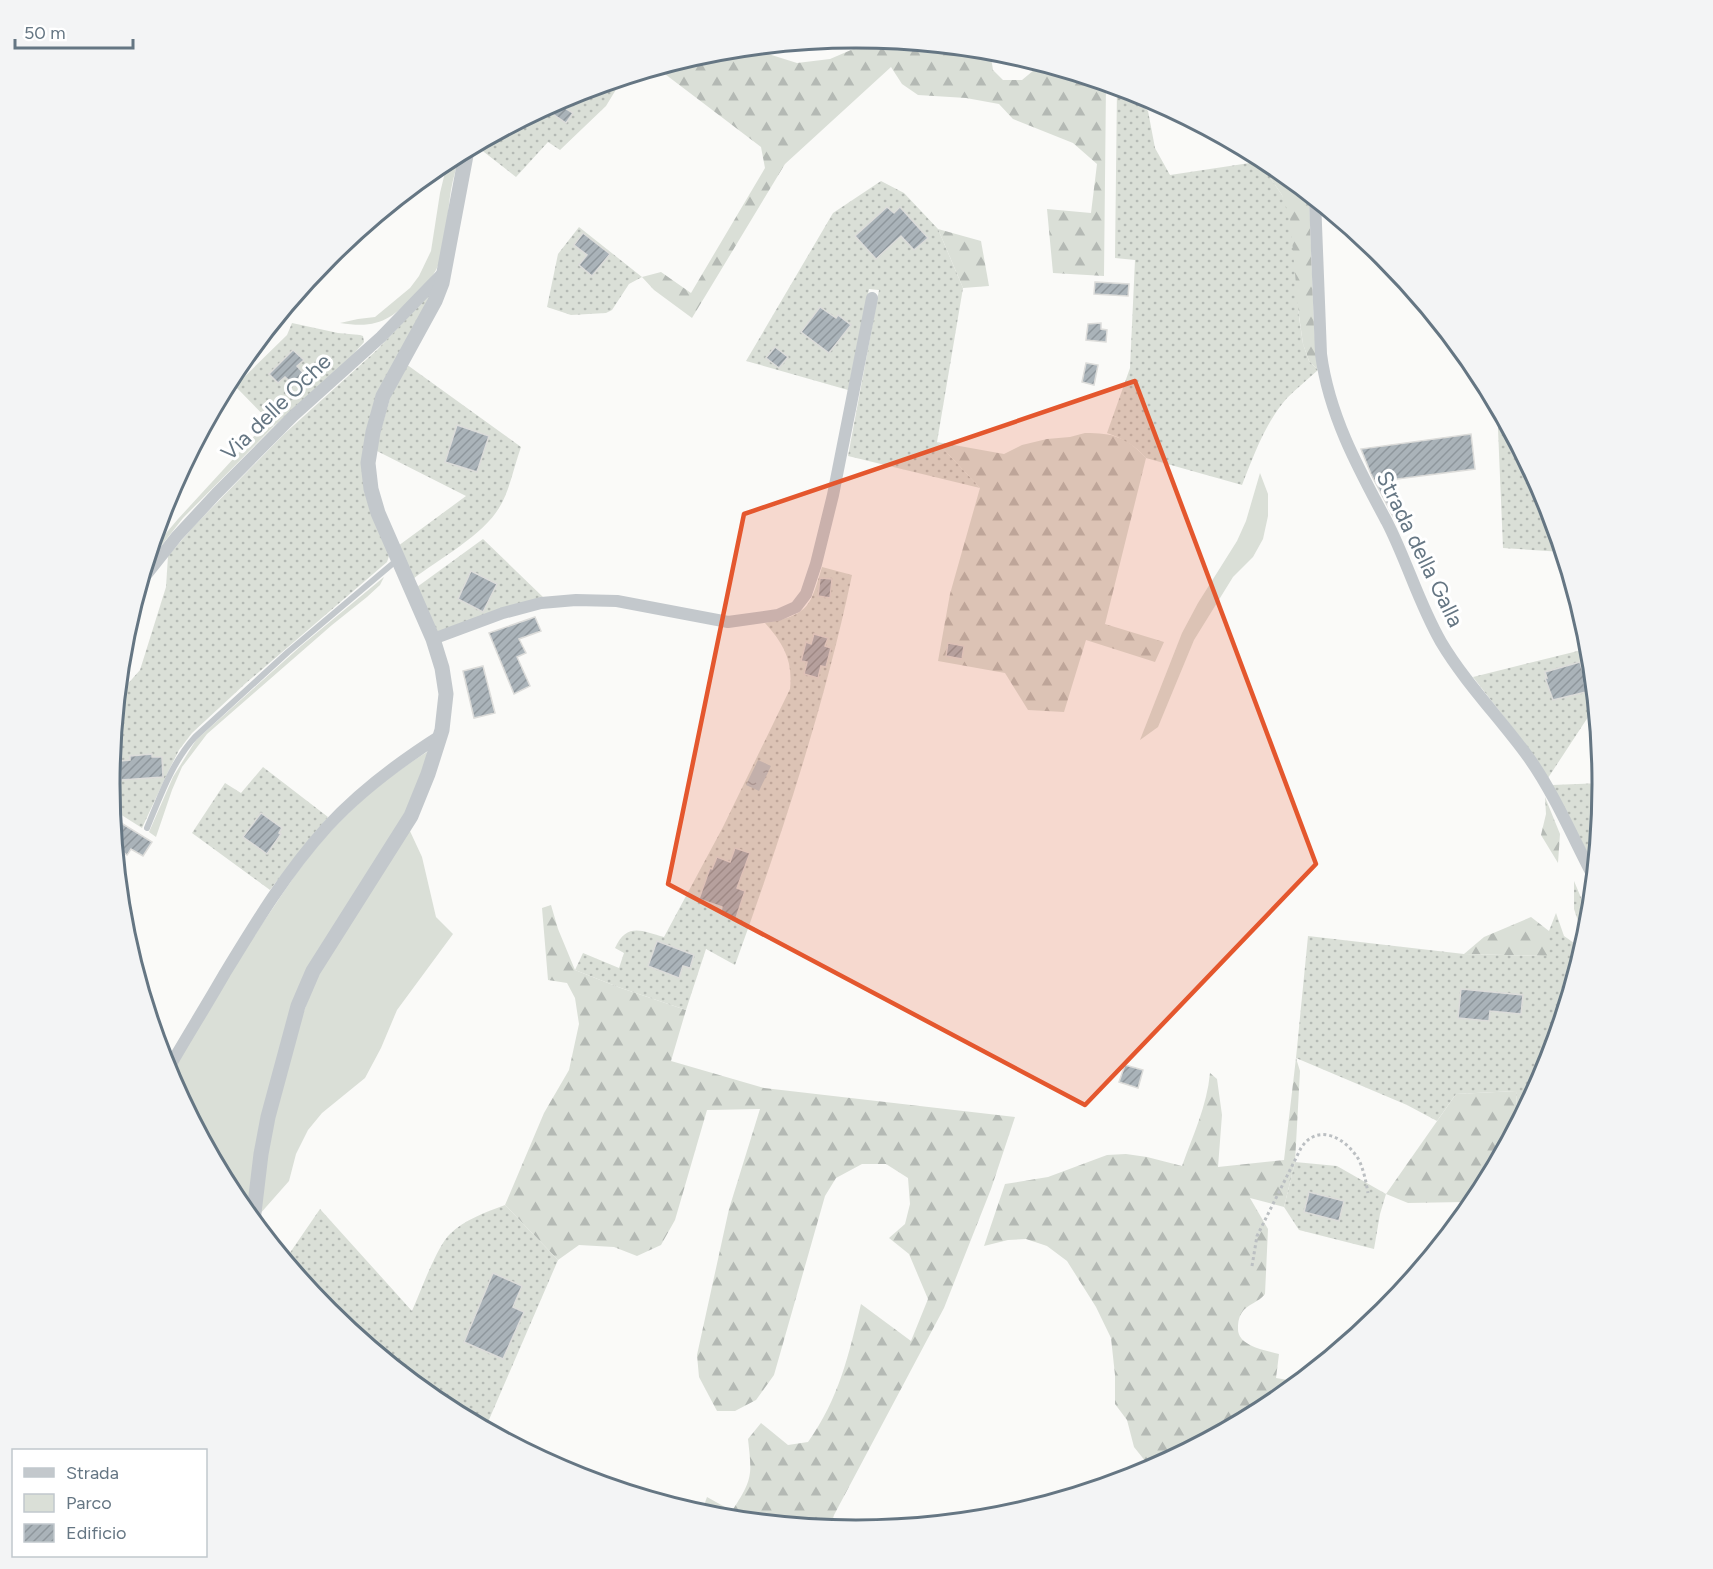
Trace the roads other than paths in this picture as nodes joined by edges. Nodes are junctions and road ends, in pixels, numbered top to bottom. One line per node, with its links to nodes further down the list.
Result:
1 (465, 161): 3 (street)
2 (1315, 209): 10 (street, Strada della Galla)
3 (446, 270): 5 (street); 6 (street, Via delle Oche)
4 (872, 298): 7 (street)
5 (398, 560): 7 (street); 9 (lane)
6 (154, 565)
7 (433, 639): 8 (street)
8 (440, 736): 11 (street); 12 (street)
9 (147, 828)
10 (1588, 867)
11 (174, 1060)
12 (255, 1209)

